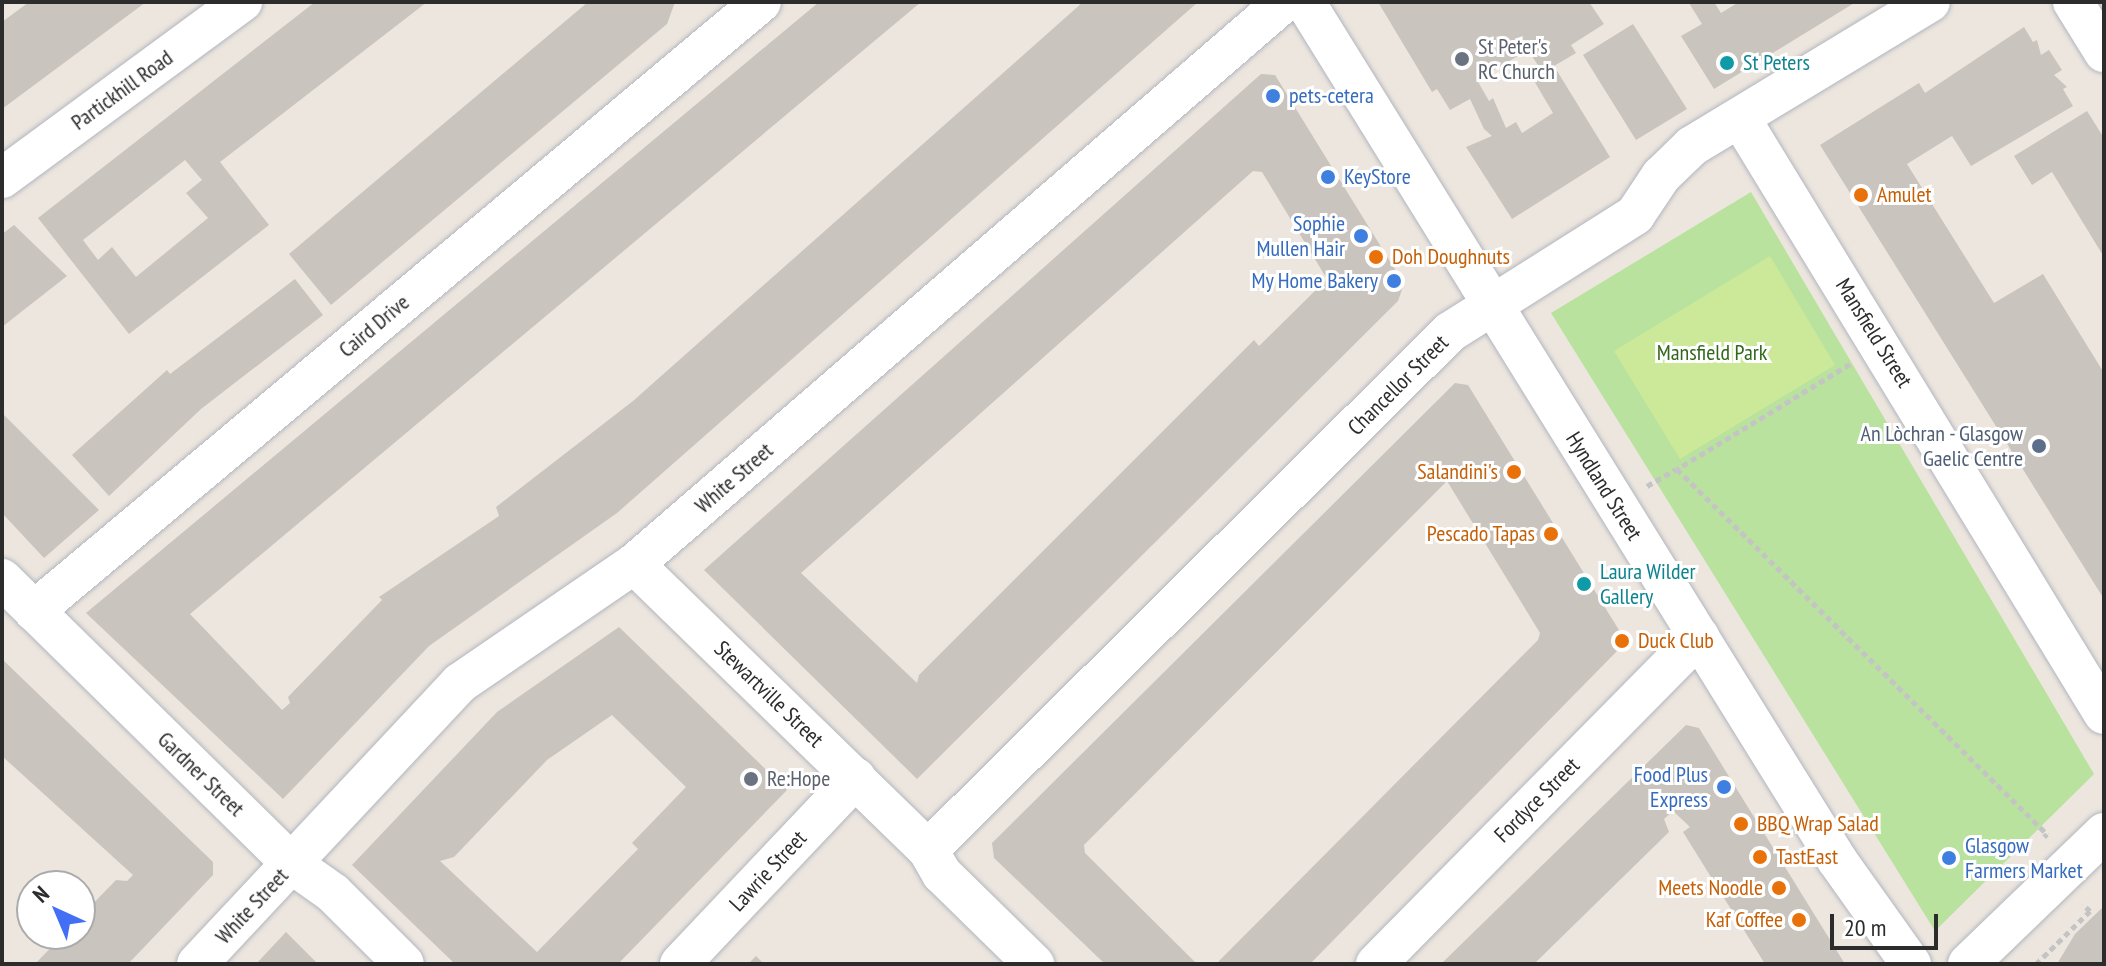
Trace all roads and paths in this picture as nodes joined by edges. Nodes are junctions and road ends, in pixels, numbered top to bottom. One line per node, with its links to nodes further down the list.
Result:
1 (242, 2): 11 (street, Partickhill Road)
2 (720, 2): 8 (street)
3 (761, 2): 8 (street, Caird Drive)
4 (1284, 2): 14 (street, White Street)
5 (1305, 2): 12 (street, Hyndland Street)
6 (1930, 2): 10 (street, Chancellor Street)
7 (2073, 2): 9 (street)
8 (714, 42): 16 (street, Caird Drive)
9 (2104, 52)
10 (1740, 118): 12 (street, Chancellor Street); 13 (street, Mansfield Street)
11 (2, 178)
12 (1491, 305): 17 (street, Hyndland Street); 21 (street, Chancellor Street)
13 (1881, 345): 18 (street, Mansfield Street); 23 (path)
14 (634, 564): 19 (street, Stewartville Street); 22 (street, White Street)
15 (2, 579): 16 (street, Gardner Street)
16 (34, 611): 22 (street, Gardner Street)
17 (1699, 636): 28 (street, Fordyce Street); 29 (street, Hyndland Street)
18 (2104, 714)
19 (856, 778): 21 (street, Stewartville Street); 26 (street, Lawrie Street)
20 (2104, 833): 23 (street)
21 (928, 850): 27 (street, Stewartville Street)
22 (292, 864): 24 (street, White Street); 25 (street, Gardner Street)
23 (2055, 880): 30 (street)
24 (197, 964)
25 (404, 964)
26 (680, 964)
27 (1034, 964)
28 (1376, 964)
29 (1911, 964)
30 (1968, 964)

